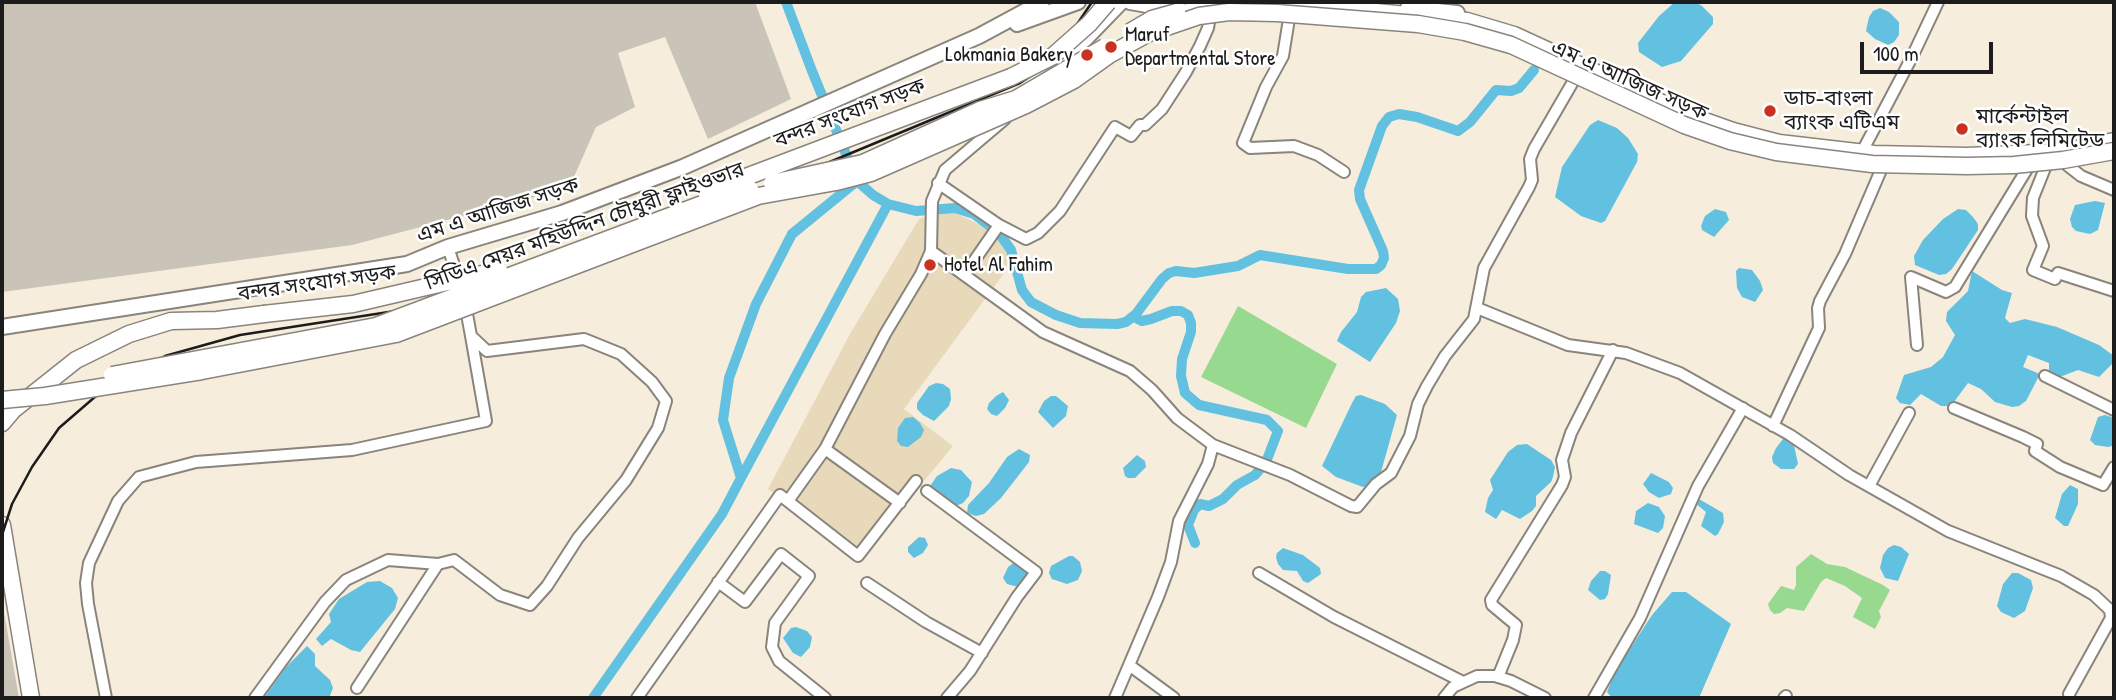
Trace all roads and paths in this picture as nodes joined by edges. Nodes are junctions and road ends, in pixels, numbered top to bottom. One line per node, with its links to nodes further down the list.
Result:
1 (1042, 2): 13 (main road, এম এ আজিজ সড়ক)
2 (1078, 2): 13 (main road, এম এ আজিজ সড়ক)
3 (1108, 2): 44 (highway, বন্দর সংযোগ সড়ক, bridge)
4 (1124, 2): 25 (street)
5 (1130, 2): 10 (main road, এম এ আজিজ সড়ক)
6 (1224, 2): 38 (highway, সিডিএ মেয়র মহিউদ্দিন চৌধুরী ফ্লাইওভার, bridge)
7 (1247, 2): 16 (highway)
8 (1333, 2): 17 (main road, এম এ আজিজ সড়ক)
9 (1938, 2): 17 (street)
10 (1146, 3): 11 (main road, এম এ আজিজ সড়ক)
11 (1210, 16): 12 (main road, এম এ আজিজ সড়ক); 27 (street)
12 (1289, 19): 14 (main road, এম এ আজিজ সড়ক); 24 (street)
13 (979, 36): 28 (main road, এম এ আজিজ সড়ক)
14 (1574, 80): 23 (main road, এম এ আজিজ সড়ক); 32 (street)
15 (2114, 135): 17 (main road, এম এ আজিজ সড়ক)
16 (2114, 141)
17 (1864, 148)
18 (2114, 151): 39 (highway, bridge)
19 (2114, 156): 20 (main road, এম এ আজিজ সড়ক)
20 (2067, 165): 21 (main road, এম এ আজিজ সড়ক); 26 (street)
21 (2045, 168): 22 (main road, এম এ আজিজ সড়ক); 31 (street)
22 (2027, 169): 23 (main road, এম এ আজিজ সড়ক); 35 (street)
23 (1881, 170): 45 (street)
24 (1344, 172)
25 (938, 183): 27 (street); 29 (street)
26 (2114, 190)
27 (999, 225): 30 (street)
28 (448, 247): 33 (main road, এম এ আজিজ সড়ক); 34 (street)
29 (931, 251): 30 (street); 47 (street)
30 (965, 274): 46 (street)
31 (2114, 291)
32 (1477, 308): 36 (street); 46 (street)
33 (4, 327)
34 (471, 336): 55 (street); 67 (street)
35 (1917, 345)
36 (1613, 350): 40 (street); 62 (street)
37 (2045, 376): 42 (street)
38 (2, 390)
39 (2, 400)
40 (1743, 408): 45 (street); 76 (street)
41 (1954, 408): 48 (street)
42 (2114, 410)
43 (1909, 413): 50 (street)
44 (2, 423)
45 (1773, 426): 50 (street)
46 (1213, 445): 61 (street)
47 (825, 449): 52 (street); 53 (street)
48 (2114, 467)
49 (916, 481): 53 (street)
50 (1869, 486): 59 (street)
51 (927, 491): 60 (street)
52 (788, 501): 53 (street); 57 (street)
53 (900, 503)
54 (2, 525): 66 (highway)
55 (438, 564): 64 (street); 68 (street)
56 (1259, 573): 63 (street)
57 (718, 582): 69 (street); 70 (street)
58 (867, 583): 60 (street)
59 (2113, 618): 65 (street)
60 (982, 653): 71 (street)
61 (1129, 665): 72 (street); 73 (street)
62 (1498, 677): 63 (street); 75 (street)
63 (1463, 682): 74 (street)
64 (357, 688)
65 (2069, 694)
66 (31, 698)
67 (106, 698)
68 (255, 698)
69 (637, 698)
70 (825, 698)
71 (947, 698)
72 (1115, 698)
73 (1174, 698)
74 (1444, 698)
75 (1545, 698)
76 (1594, 698)

